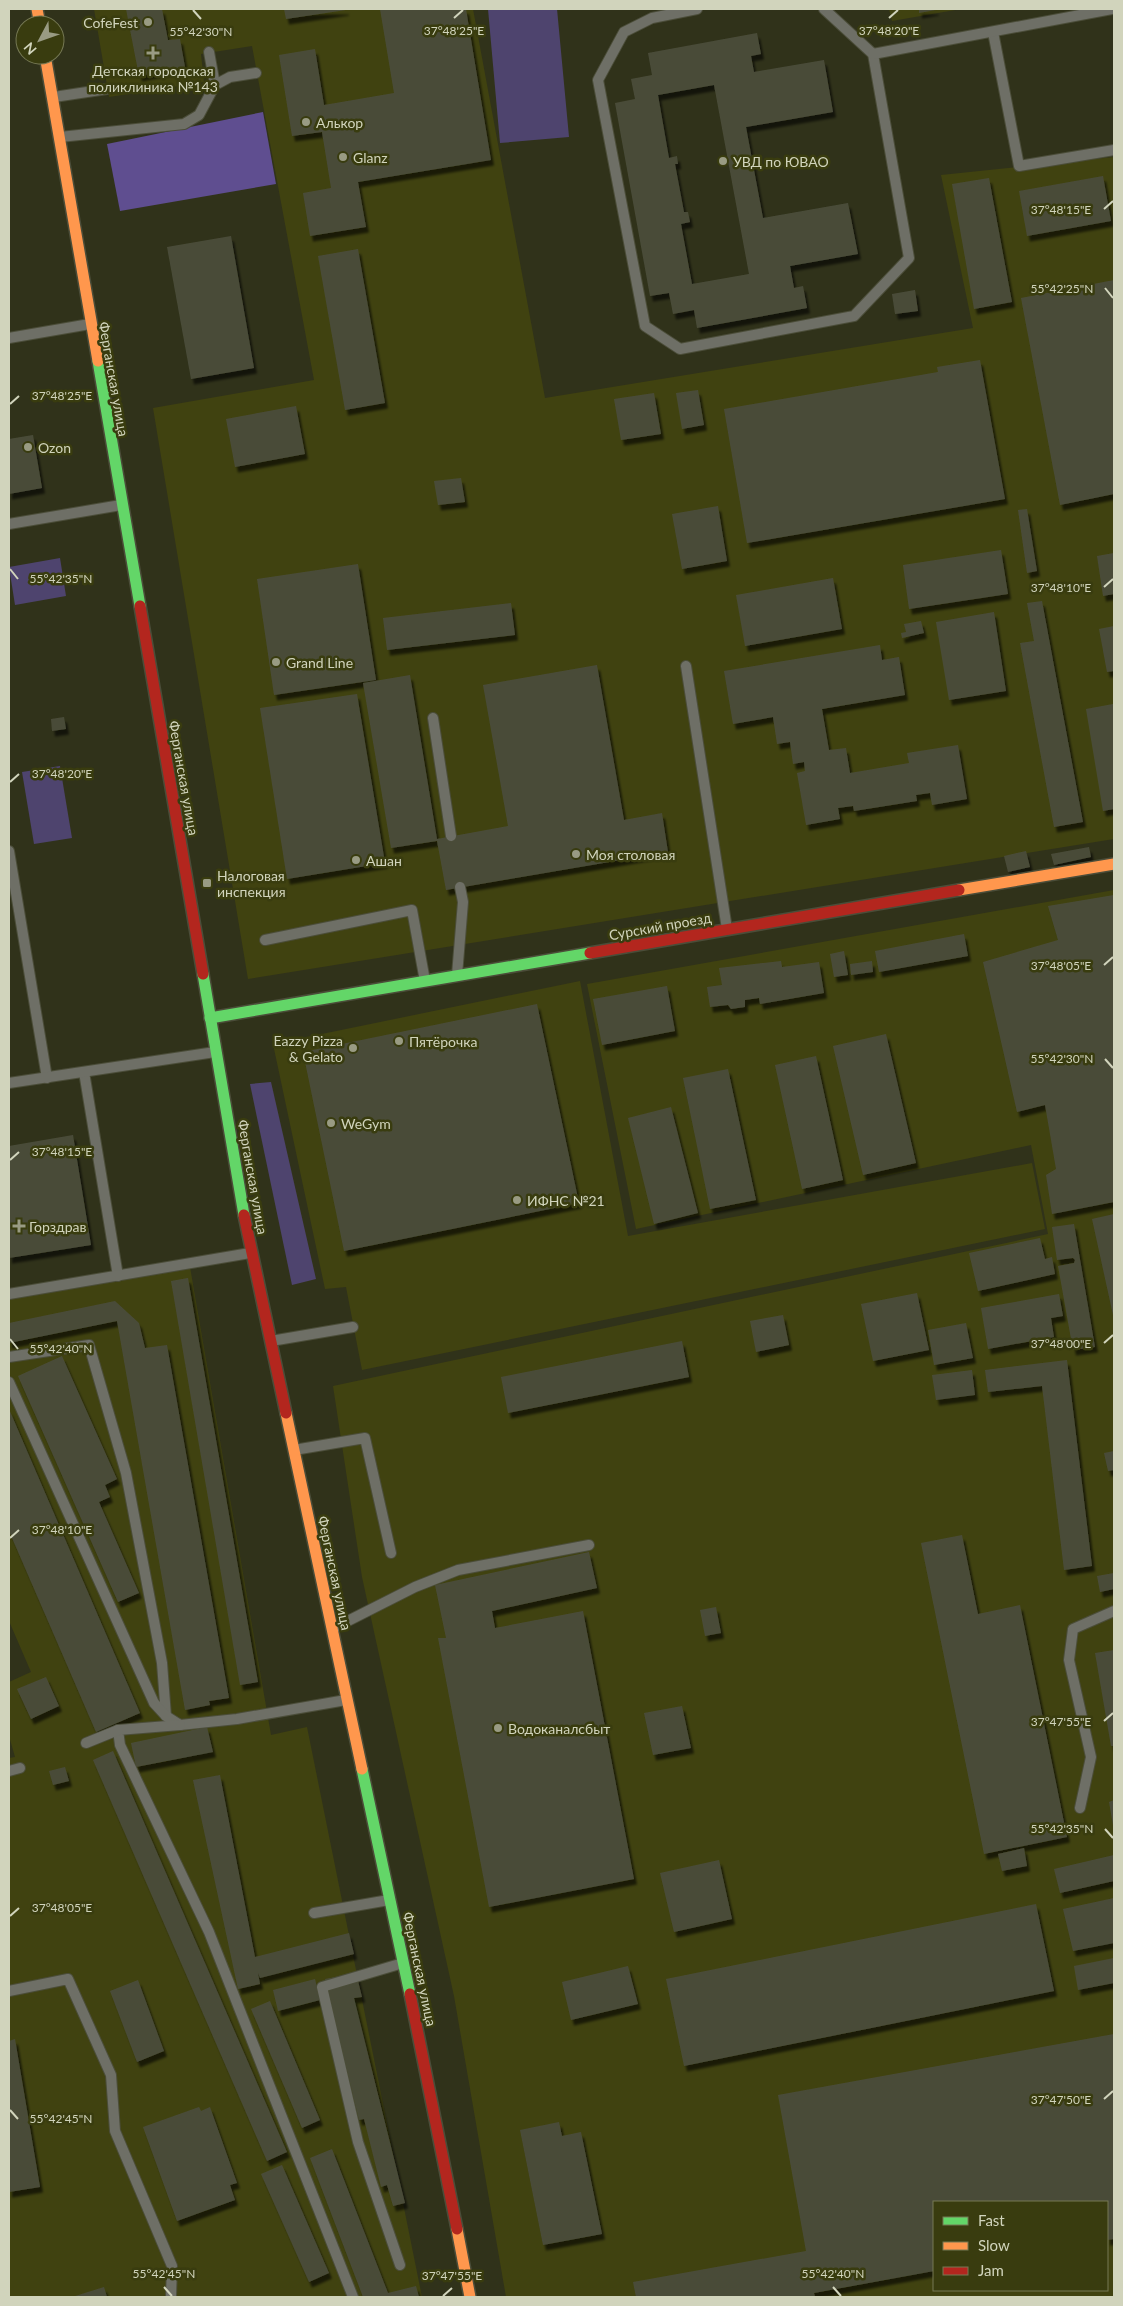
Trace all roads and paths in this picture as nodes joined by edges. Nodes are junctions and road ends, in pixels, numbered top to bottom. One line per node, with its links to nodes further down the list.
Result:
1 (696, 9): 6 (lane)
2 (824, 9): 6 (lane)
3 (1112, 9): 4 (lane)
4 (993, 32): 6 (lane); 13 (lane)
5 (209, 52): 9 (lane)
6 (873, 54)
7 (47, 65): 11 (street, Ферганская улица)
8 (256, 73): 9 (lane)
9 (215, 84): 12 (lane)
10 (107, 89): 11 (lane)
11 (52, 98): 12 (street, Ферганская улица)
12 (59, 137): 14 (street, Ферганская улица)
13 (1114, 150)
14 (90, 324): 15 (lane); 16 (street, Ферганская улица)
15 (9, 338)
16 (121, 505): 17 (lane); 28 (street, Ферганская улица)
17 (9, 524)
18 (686, 666): 24 (lane)
19 (433, 718): 20 (lane)
20 (451, 836)
21 (9, 851): 31 (lane)
22 (1114, 864): 24 (street, Сурский проезд)
23 (460, 887): 26 (lane)
24 (727, 930): 26 (street, Сурский проезд)
25 (265, 940): 27 (lane)
26 (457, 976): 27 (street, Сурский проезд)
27 (425, 982): 28 (street, Сурский проезд)
28 (210, 1018): 29 (street, Ферганская улица)
29 (216, 1052): 30 (lane); 33 (street, Ферганская улица)
30 (84, 1072): 31 (lane); 34 (lane)
31 (47, 1078): 32 (lane)
32 (9, 1083)
33 (251, 1252): 34 (lane); 37 (street, Ферганская улица)
34 (118, 1276): 35 (lane)
35 (9, 1294)
36 (354, 1327): 37 (lane)
37 (270, 1341): 40 (street, Ферганская улица)
38 (9, 1356): 46 (lane)
39 (9, 1382): 46 (lane)
40 (293, 1450): 42 (lane); 44 (street, Ферганская улица)
41 (589, 1545): 44 (lane)
42 (391, 1553)
43 (1114, 1611): 52 (lane)
44 (331, 1630): 45 (street, Ферганская улица)
45 (346, 1700): 47 (lane); 53 (street, Ферганская улица)
46 (166, 1716): 47 (lane)
47 (180, 1725): 48 (lane)
48 (118, 1730): 49 (lane); 59 (lane)
49 (86, 1744)
50 (20, 1768): 51 (lane)
51 (9, 1771)
52 (1080, 1808)
53 (390, 1900): 54 (lane); 55 (street, Ферганская улица)
54 (314, 1913)
55 (404, 1963): 57 (lane); 60 (street, Ферганская улица)
56 (9, 1990): 58 (lane)
57 (400, 2265)
58 (172, 2297)
59 (353, 2297)
60 (470, 2297)

